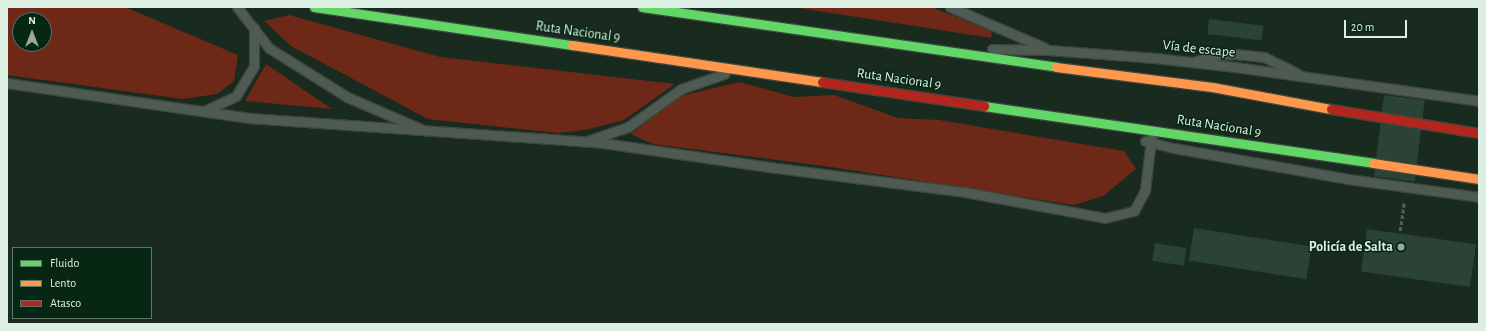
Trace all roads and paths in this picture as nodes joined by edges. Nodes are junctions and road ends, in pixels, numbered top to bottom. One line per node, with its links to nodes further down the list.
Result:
1 (237, 7): 5 (lane)
2 (314, 7): 9 (highway, Ruta Nacional 9)
3 (642, 7): 6 (highway)
4 (950, 7): 7 (lane)
5 (254, 28): 15 (lane); 17 (lane)
6 (913, 47): 7 (lane, Vía de escape); 10 (highway)
7 (1049, 50): 8 (lane, Vía de escape); 10 (lane)
8 (1193, 62): 11 (lane, Vía de escape); 11 (lane)
9 (736, 70): 14 (highway, Ruta Nacional 9); 19 (lane)
10 (1091, 72): 18 (highway)
11 (1301, 76): 13 (lane, Vía de escape)
12 (7, 83): 15 (lane)
13 (1479, 100)
14 (997, 107): 16 (highway, Ruta Nacional 9); 20 (lane)
15 (204, 111): 17 (lane)
16 (1152, 130): 20 (lane); 21 (highway, Ruta Nacional 9)
17 (427, 132): 19 (lane)
18 (1479, 133)
19 (586, 141): 20 (lane)
20 (1150, 142): 22 (lane)
21 (1479, 179)
22 (1406, 187): 23 (lane); 24 (path)
23 (1479, 197)
24 (1400, 231)

